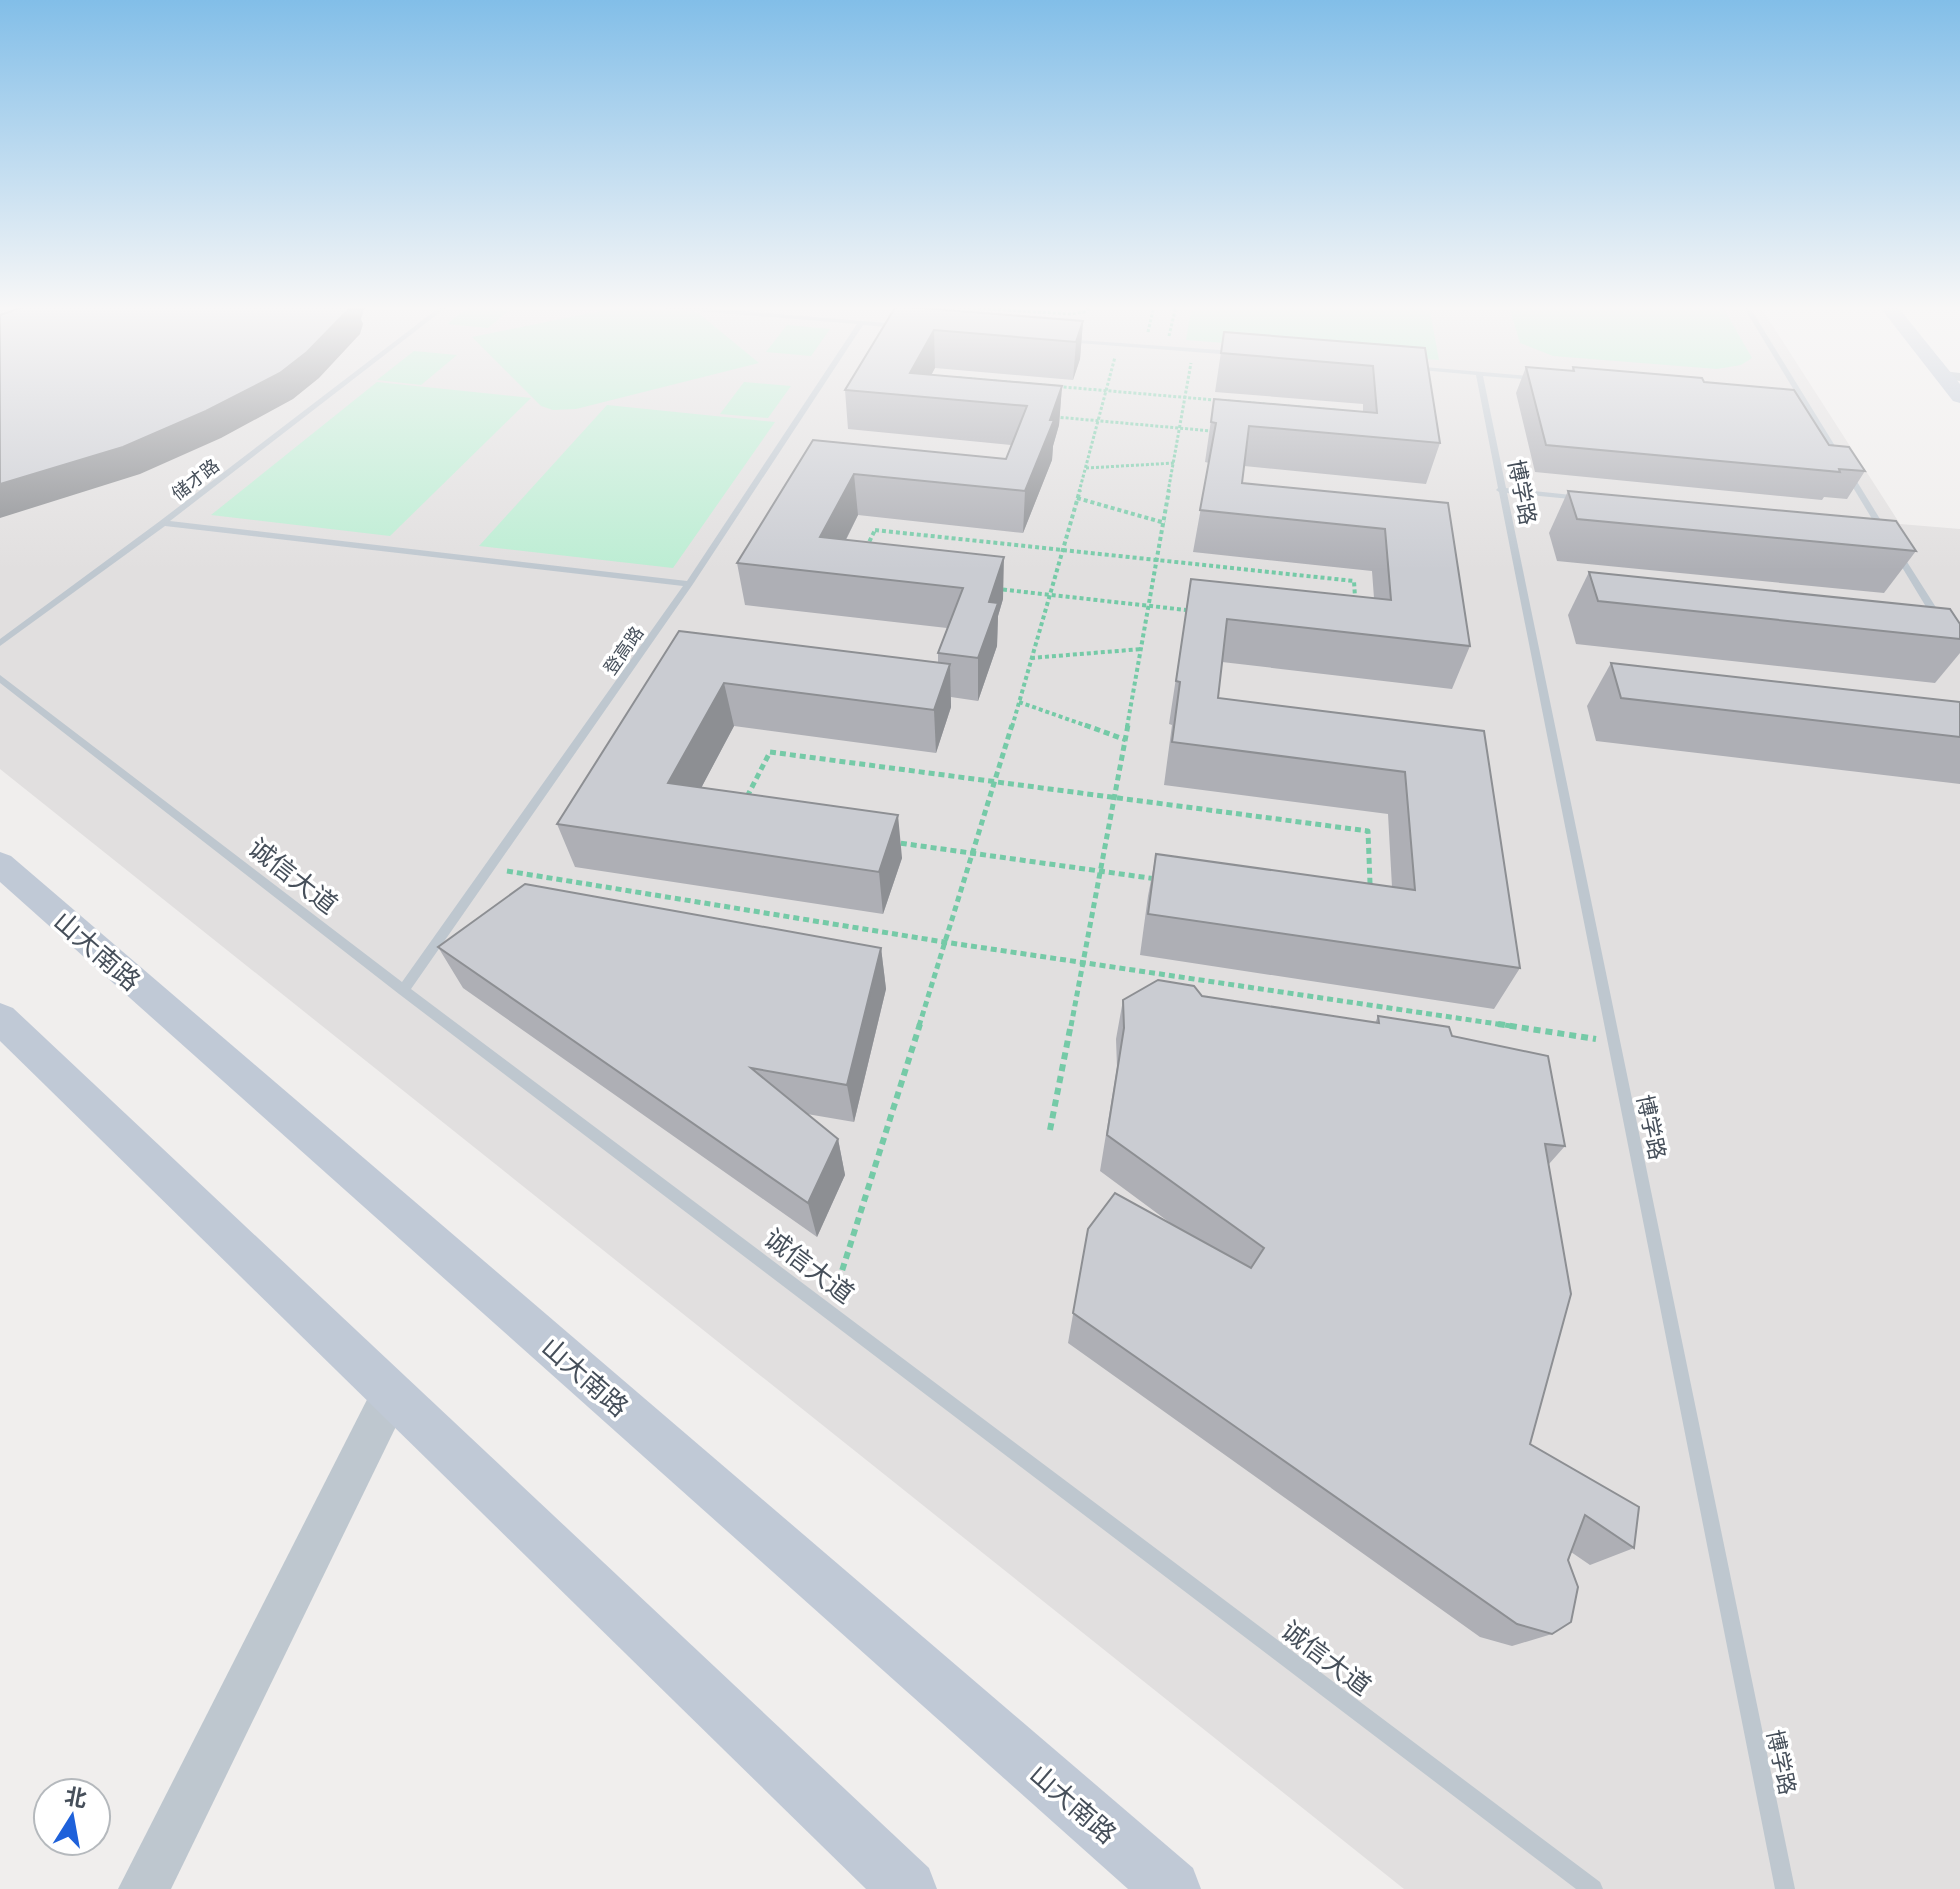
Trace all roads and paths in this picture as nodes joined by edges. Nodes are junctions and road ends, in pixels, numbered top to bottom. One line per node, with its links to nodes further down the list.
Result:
1 (330, 394): 18 (lane, 储才路)
2 (814, 394): 24 (lane, 登高路)
3 (951, 394): 11 (path)
4 (1107, 394): 11 (path)
5 (1148, 394): 8 (path)
6 (1483, 394): 15 (lane, 博学路)
7 (1802, 394): 10 (lane)
8 (1185, 397): 12 (path); 12 (path)
9 (1792, 401): 10 (lane)
10 (1807, 402): 21 (lane)
11 (1100, 421): 12 (path); 14 (path)
12 (1180, 428): 13 (path)
13 (1175, 463): 14 (path); 19 (path)
14 (1086, 468): 16 (path)
15 (1500, 490): 17 (lane); 44 (lane, 博学路)
16 (1077, 498): 19 (path); 22 (path)
17 (1596, 499)
18 (163, 523): 24 (lane); 28 (lane, 储才路)
19 (1165, 523): 23 (path)
20 (1866, 526): 21 (lane)
21 (1882, 527): 27 (lane)
22 (1063, 550): 23 (path); 25 (path); 25 (path)
23 (1158, 560): 26 (path); 26 (path)
24 (689, 584): 38 (lane, 登高路)
25 (1050, 595): 26 (path); 30 (path)
26 (1150, 606): 29 (path)
27 (1944, 628)
28 (0, 643)
29 (1142, 649): 30 (path); 33 (path)
30 (1031, 658): 32 (path)
31 (0, 678): 42 (lane, 诚信大道)
32 (1019, 702): 33 (path); 34 (path)
33 (1126, 740): 35 (path)
34 (996, 782): 35 (path); 36 (path); 36 (path)
35 (1116, 798): 39 (path); 39 (path)
36 (972, 854): 39 (path); 40 (path)
37 (0, 864): 50 (main road, 山大南路)
38 (489, 868): 40 (path); 42 (lane, 登高路)
39 (1102, 872): 41 (path)
40 (944, 942): 41 (path); 46 (path)
41 (1083, 963): 44 (path); 45 (path)
42 (403, 990): 46 (lane, 诚信大道)
43 (0, 1018): 47 (main road)
44 (1613, 1041): 52 (lane, 博学路)
45 (1050, 1130)
46 (830, 1310): 51 (lane, 诚信大道)
47 (391, 1394): 48 (street); 49 (main road)
48 (144, 1889)
49 (908, 1889)
50 (1172, 1889)
51 (1593, 1889)
52 (1785, 1889)

